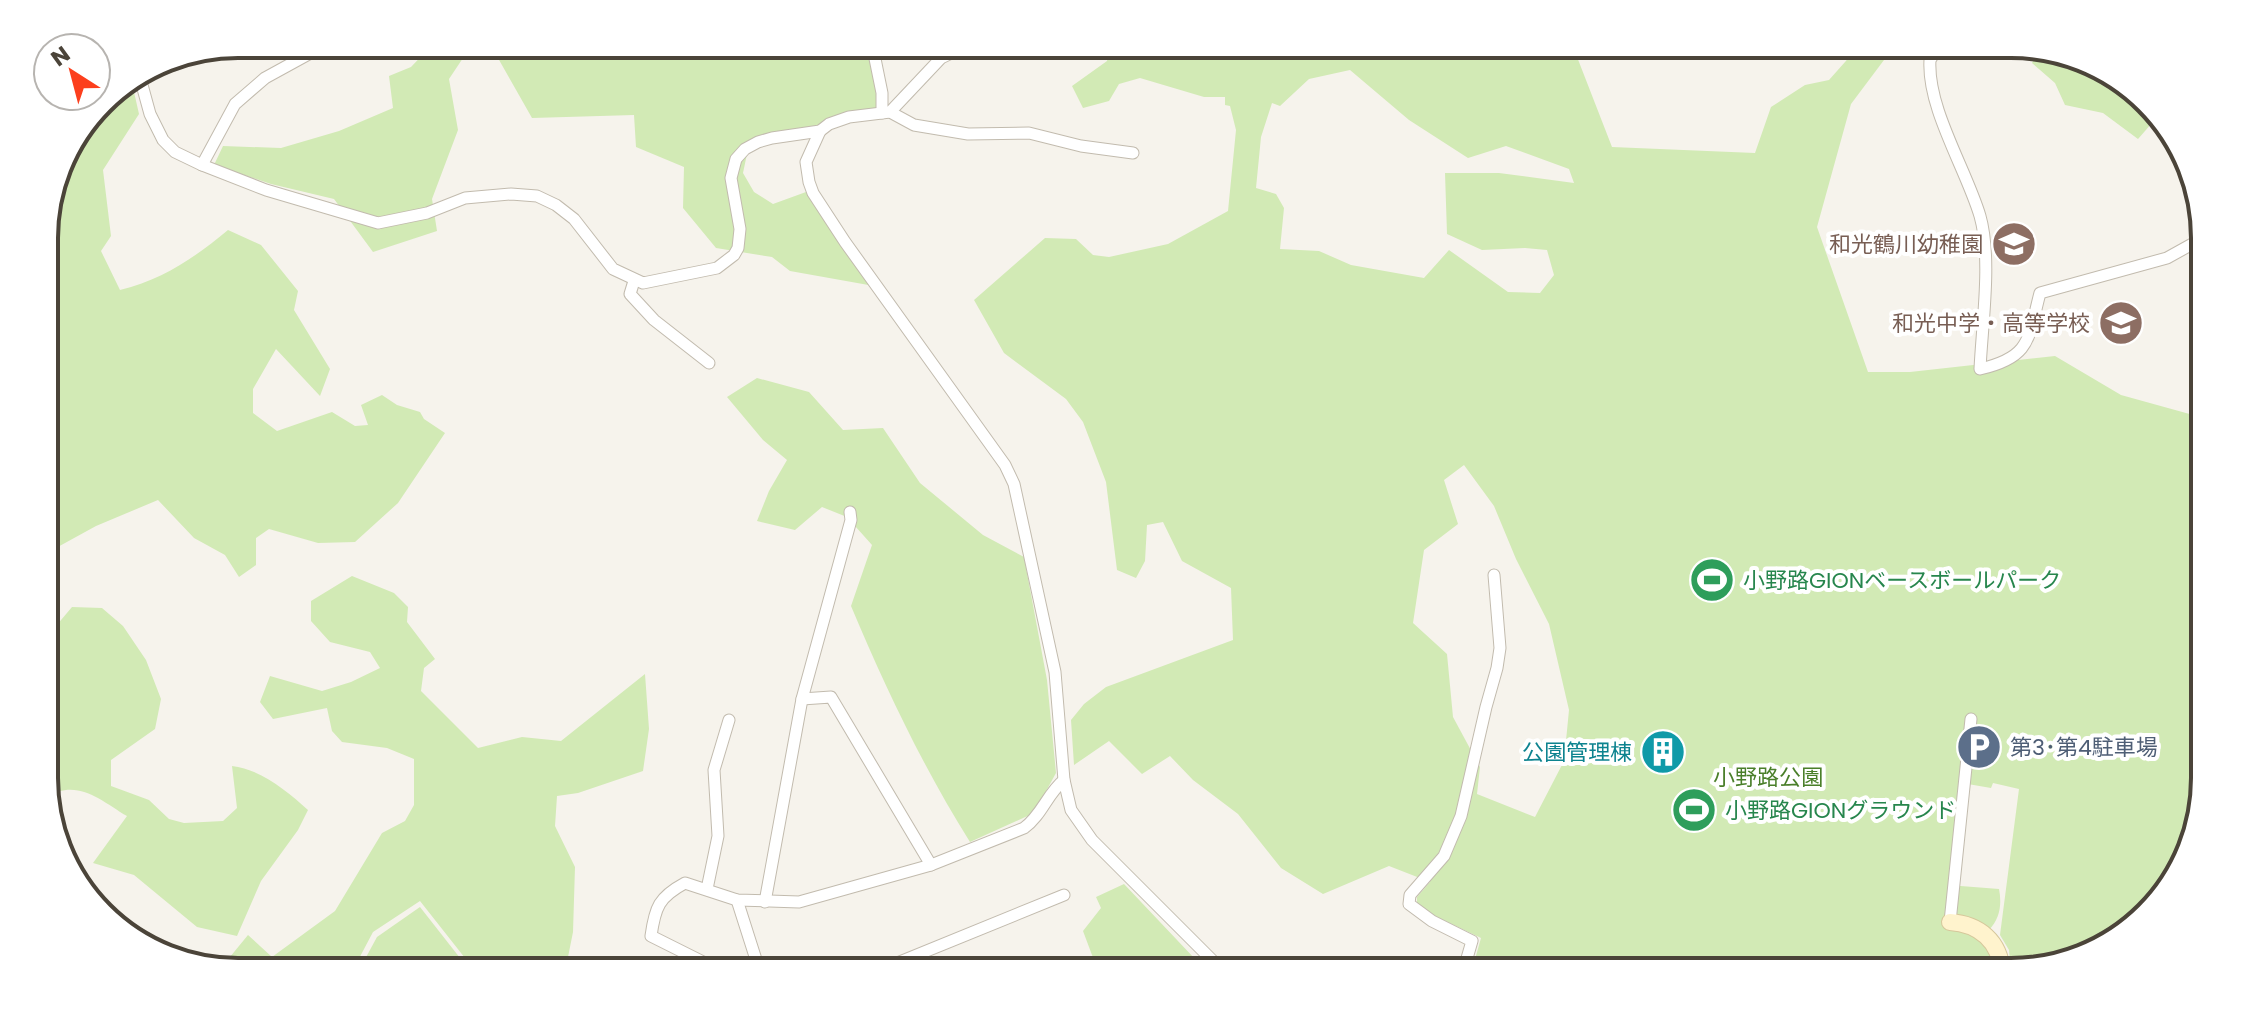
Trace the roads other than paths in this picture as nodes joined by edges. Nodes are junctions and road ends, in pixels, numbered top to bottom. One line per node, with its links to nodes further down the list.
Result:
1 (301, 58): 9 (street)
2 (875, 58): 6 (street)
3 (941, 58): 6 (street)
4 (1931, 58): 10 (street)
5 (142, 86): 9 (street)
6 (886, 112): 7 (street); 8 (street)
7 (820, 131): 11 (street); 18 (street)
8 (1133, 153)
9 (202, 165): 11 (street)
10 (2191, 245)
11 (634, 281): 12 (street)
12 (709, 363)
13 (850, 512): 15 (street)
14 (1494, 575): 29 (street)
15 (802, 699): 19 (street); 23 (street)
16 (1971, 719): 24 (street)
17 (729, 720): 20 (street)
18 (1064, 780): 19 (street); 28 (street)
19 (931, 865): 23 (street)
20 (707, 889): 22 (street); 25 (street)
21 (1064, 895): 27 (street)
22 (737, 900): 23 (street); 26 (street)
23 (765, 902)
24 (1950, 922): 30 (street)
25 (695, 958)
26 (756, 958)
27 (909, 958)
28 (1210, 958)
29 (1467, 958)
30 (2000, 958)

